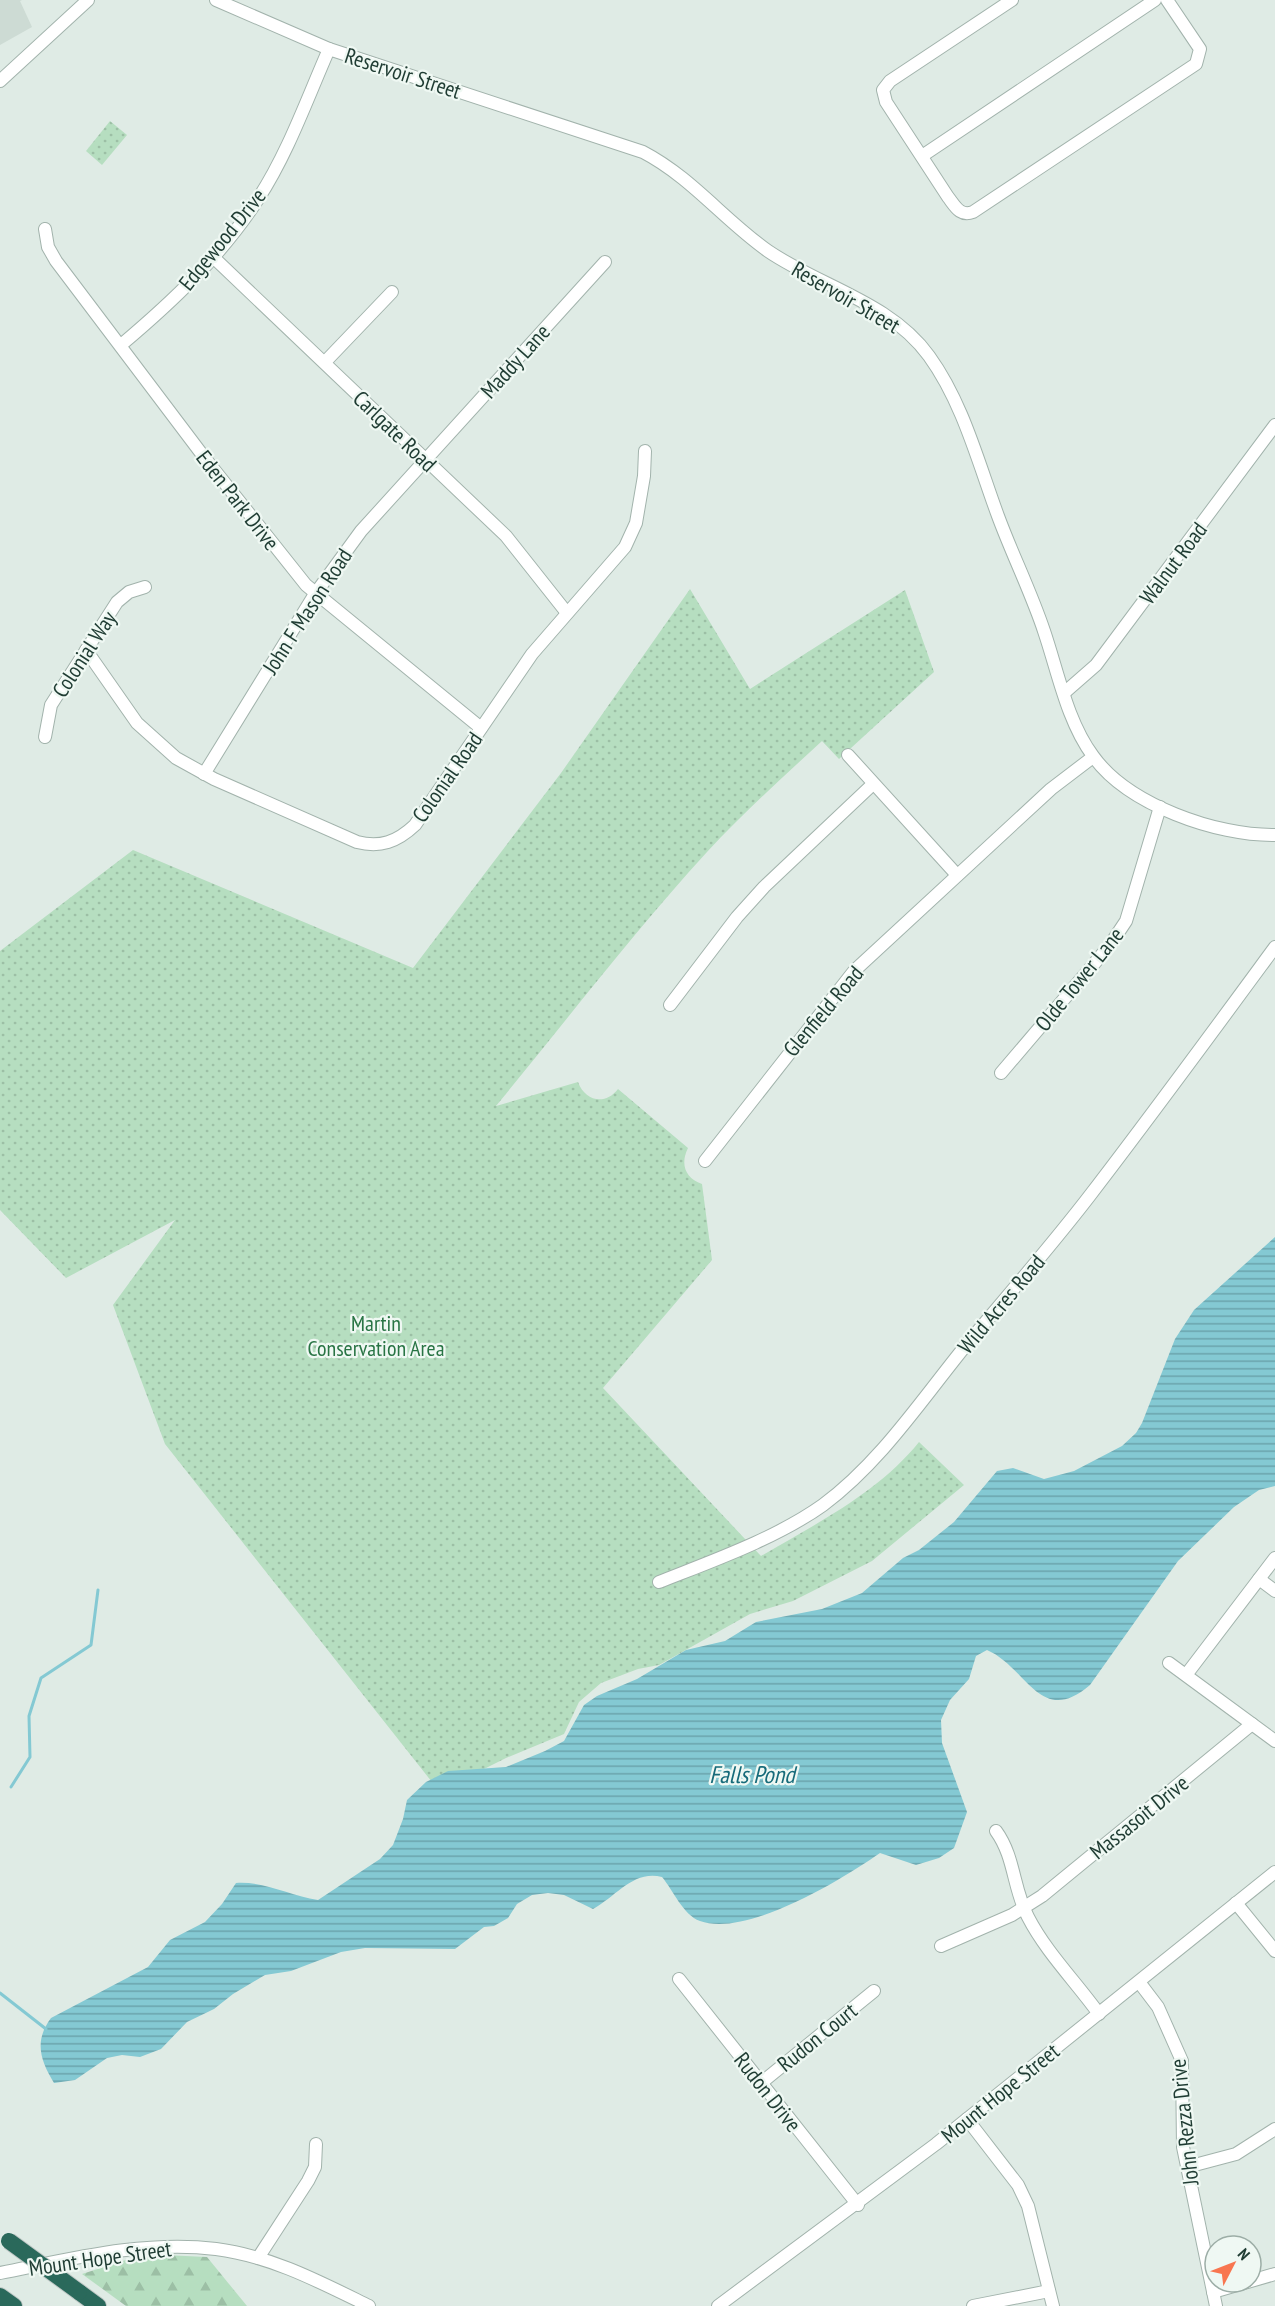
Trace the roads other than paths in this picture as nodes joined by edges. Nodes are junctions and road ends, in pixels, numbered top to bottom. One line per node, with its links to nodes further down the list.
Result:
1 (88, 0): 7 (street)
2 (216, 0): 6 (street, Reservoir Street)
3 (1012, 0): 8 (street)
4 (1155, 0): 8 (street)
5 (1167, 0): 8 (street)
6 (329, 49): 10 (street, Edgewood Drive); 22 (street, Reservoir Street)
7 (0, 81)
8 (922, 156)
9 (45, 229): 13 (street, Eden Park Drive)
10 (213, 257): 13 (street, Edgewood Drive); 14 (street, Carlgate Road)
11 (605, 262): 17 (street, Maddy Lane)
12 (392, 292): 14 (street)
13 (121, 345): 19 (street, Eden Park Drive)
14 (326, 362): 17 (street, Carlgate Road)
15 (1275, 426): 22 (street, Walnut Road)
16 (645, 451): 20 (street, Colonial Road)
17 (424, 460): 19 (street, John F Mason Road); 20 (street, Carlgate Road)
18 (145, 587): 21 (street, Colonial Way)
19 (315, 594): 23 (street, Eden Park Drive); 27 (street, John F Mason Road)
20 (567, 613): 23 (street, Colonial Road)
21 (86, 650): 24 (street, Colonial Way); 27 (street, Colonial Road)
22 (1064, 693): 26 (street, Reservoir Street)
23 (481, 728): 27 (street, Colonial Road)
24 (45, 737)
25 (848, 755): 28 (street)
26 (1094, 757): 29 (street, Reservoir Street); 31 (street, Glenfield Road)
27 (204, 774)
28 (873, 784): 31 (street); 33 (street)
29 (1160, 807): 30 (street, Reservoir Street); 34 (street, Olde Tower Lane)
30 (1275, 835)
31 (957, 875): 35 (street, Glenfield Road)
32 (1275, 947): 38 (street, Wild Acres Road)
33 (670, 1005)
34 (1001, 1073)
35 (705, 1161)
36 (1275, 1558): 37 (street)
37 (1259, 1579): 39 (street); 41 (street)
38 (659, 1582)
39 (1275, 1591)
40 (1170, 1663): 41 (street)
41 (1186, 1675): 42 (street)
42 (1252, 1724): 43 (street); 47 (street, Massasoit Drive)
43 (1275, 1741)
44 (996, 1831): 47 (street)
45 (1275, 1872): 46 (street, Mount Hope Street)
46 (1236, 1903): 49 (street); 51 (street, Mount Hope Street)
47 (1024, 1908): 48 (street, Massasoit Drive); 53 (street)
48 (941, 1946)
49 (1275, 1951)
50 (679, 1979): 54 (street, Rudon Drive)
51 (1139, 1982): 53 (street, Mount Hope Street); 58 (street, John Rezza Drive)
52 (874, 1991): 54 (street, Rudon Court)
53 (1100, 2014): 55 (street, Mount Hope Street)
54 (761, 2083): 59 (street, Rudon Drive)
55 (967, 2120): 59 (street, Mount Hope Street); 64 (street)
56 (1275, 2129): 58 (street)
57 (316, 2144): 62 (street)
58 (1186, 2167): 61 (street, John Rezza Drive)
59 (858, 2205): 67 (street, Mount Hope Street)
60 (4, 2238): 65 (highway, bridge)
61 (1203, 2246)
62 (258, 2258): 63 (street, Mount Hope Street); 66 (street, Mount Hope Street)
63 (0, 2273)
64 (1049, 2291): 68 (street); 69 (street)
65 (98, 2306)
66 (369, 2306)
67 (718, 2306)
68 (973, 2306)
69 (1053, 2306)

